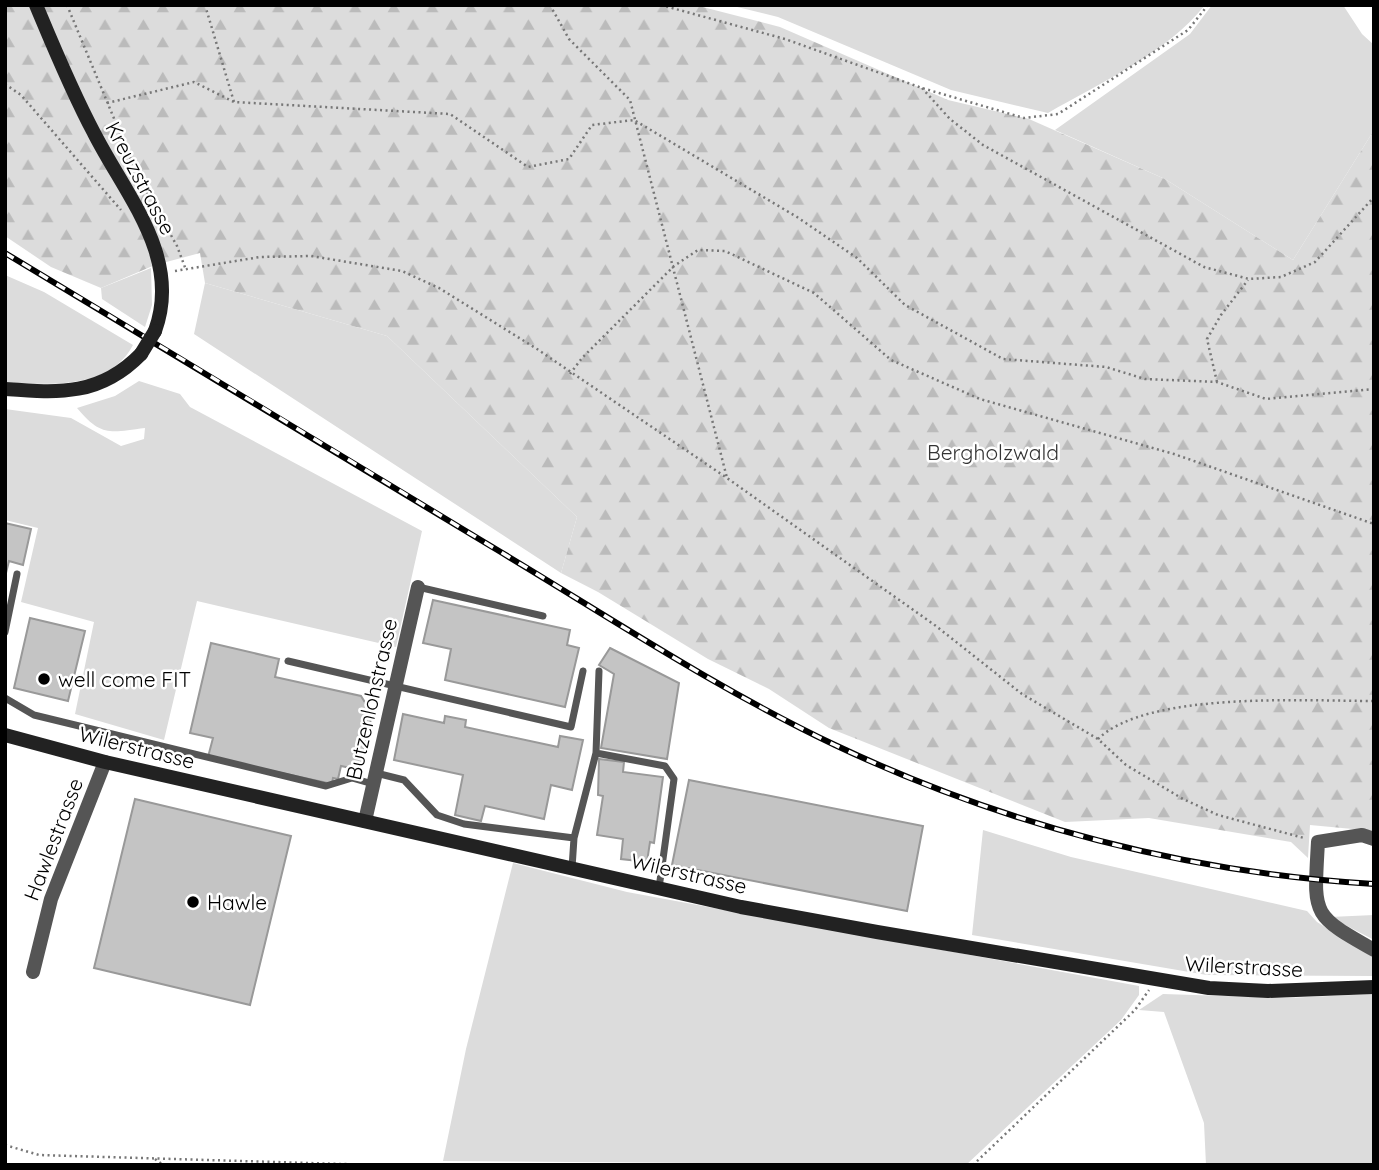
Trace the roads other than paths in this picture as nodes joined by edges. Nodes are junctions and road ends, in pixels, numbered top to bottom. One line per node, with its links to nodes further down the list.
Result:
1 (36, 5): 2 (main road, Kreuzstrasse, bridge)
2 (5, 389)
3 (17, 574): 6 (lane)
4 (418, 587): 5 (lane); 10 (street, Butzenlohstrasse)
5 (544, 616)
6 (5, 632)
7 (288, 661): 10 (lane)
8 (583, 671): 10 (lane)
9 (599, 671): 13 (lane)
10 (395, 686): 15 (street, Butzenlohstrasse)
11 (5, 698): 15 (lane)
12 (5, 735): 14 (main road, Wilerstrasse)
13 (596, 753): 17 (lane); 20 (lane)
14 (105, 762): 16 (main road, Wilerstrasse); 22 (street, Hawlestrasse)
15 (374, 778): 16 (street, Butzenlohstrasse); 17 (lane)
16 (365, 821): 19 (main road, Wilerstrasse)
17 (574, 838): 19 (lane)
18 (1374, 839): 21 (street)
19 (572, 868): 20 (main road, Wilerstrasse)
20 (658, 888): 23 (main road, Wilerstrasse)
21 (1374, 950)
22 (33, 972)
23 (1374, 987)

